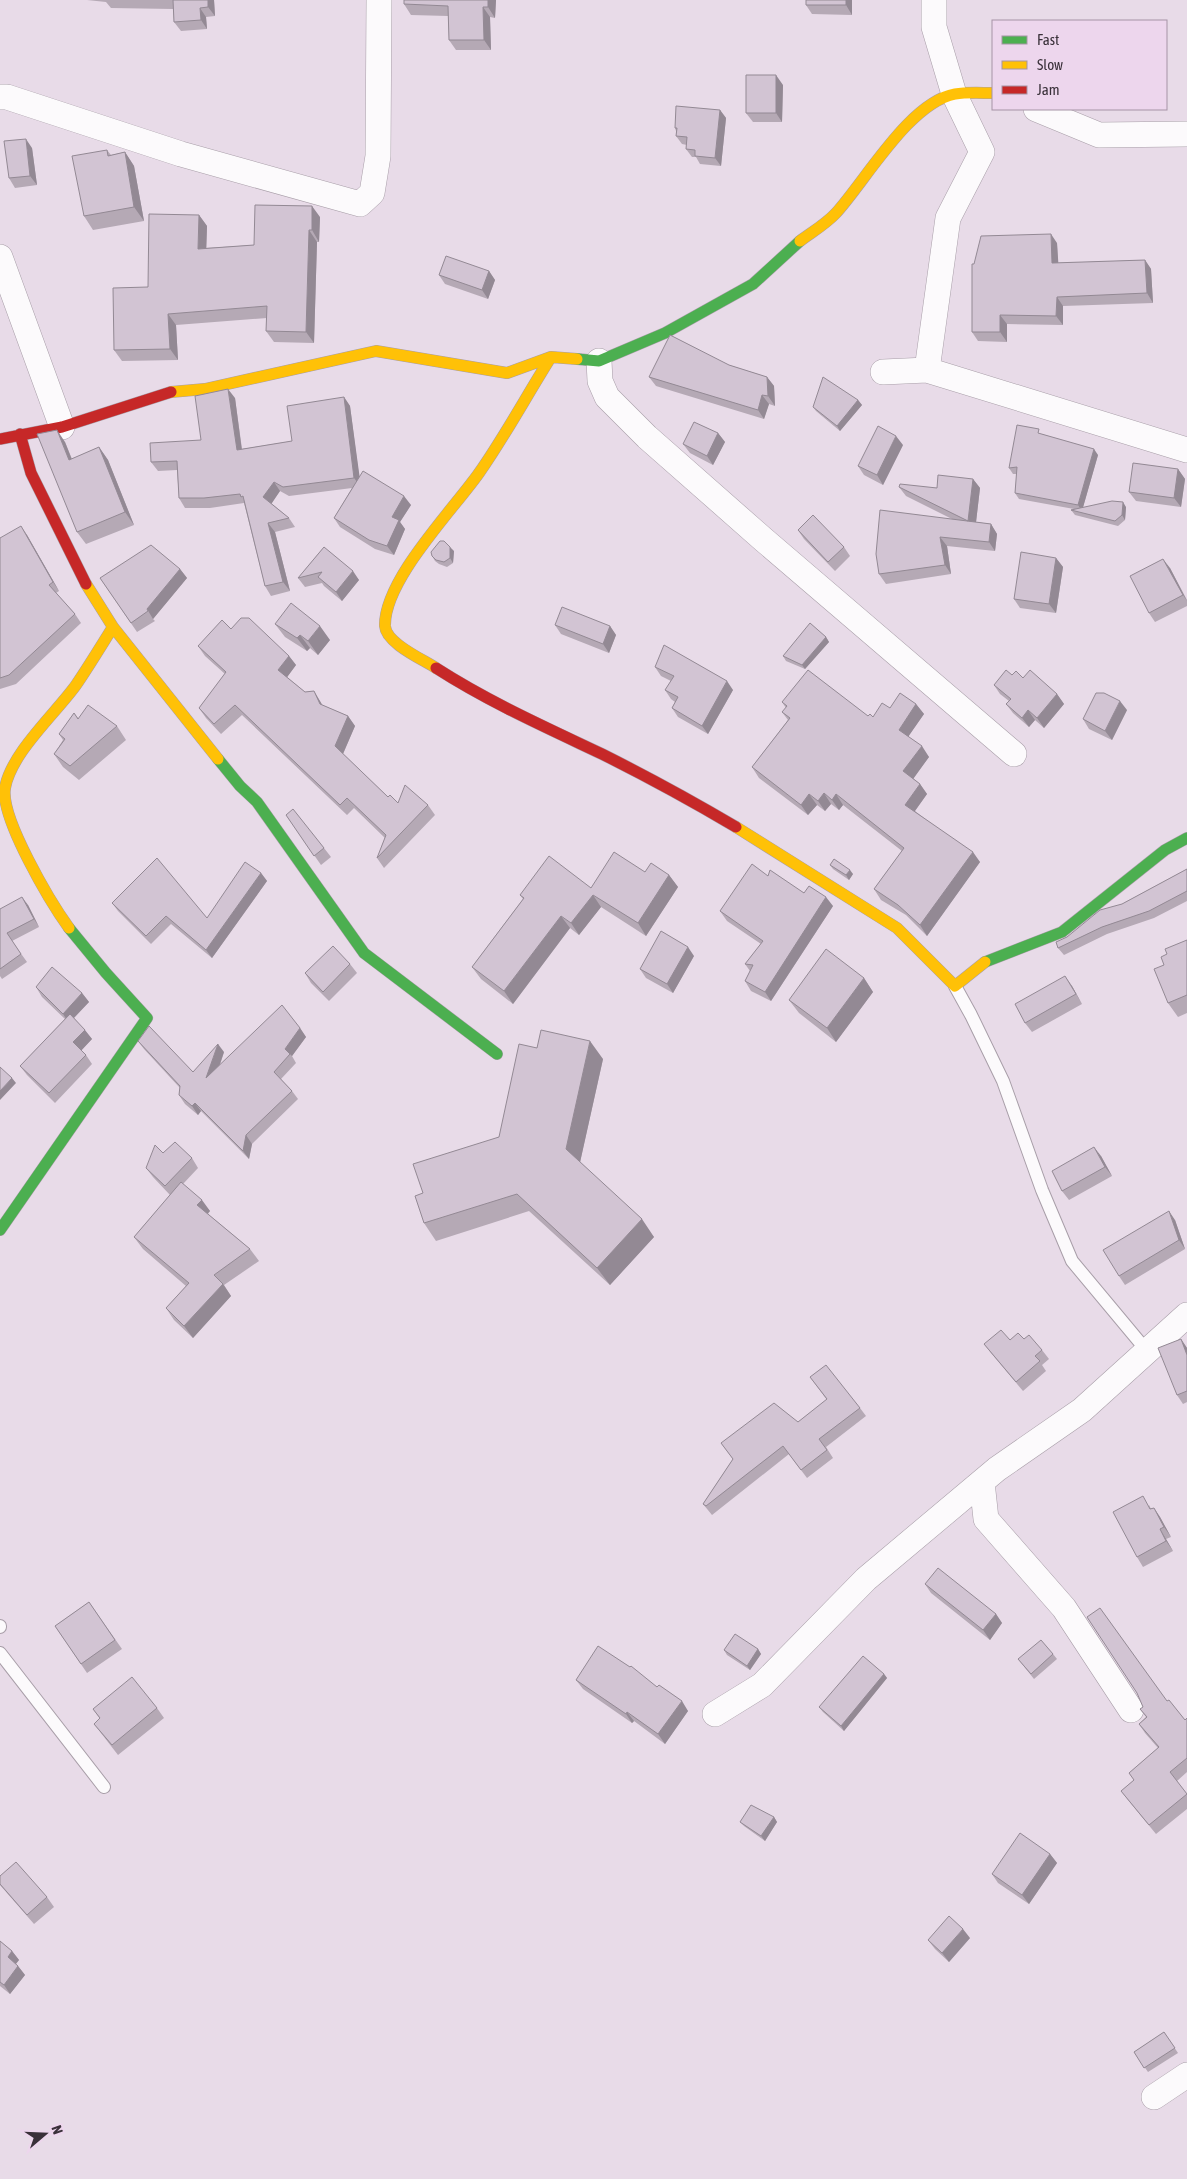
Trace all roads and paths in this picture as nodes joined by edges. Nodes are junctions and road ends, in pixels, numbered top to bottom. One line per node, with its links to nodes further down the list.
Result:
1 (379, 0): 5 (street)
2 (934, 0): 4 (street)
3 (992, 93): 4 (street)
4 (954, 94): 10 (street); 11 (street)
5 (0, 97)
6 (1038, 110): 7 (street)
7 (1187, 134)
8 (0, 257): 13 (street)
9 (551, 358): 10 (street); 13 (street); 20 (street)
10 (599, 361): 18 (street)
11 (927, 370): 12 (street); 16 (street)
12 (883, 372)
13 (62, 427): 14 (street)
14 (20, 434): 15 (street); 17 (street)
15 (0, 439)
16 (1187, 450)
17 (113, 627): 21 (street); 22 (street)
18 (1014, 754)
19 (1187, 838): 20 (street)
20 (954, 986): 24 (lane)
21 (497, 1054)
22 (0, 1230)
23 (1187, 1315): 24 (street)
24 (1147, 1351): 25 (street)
25 (982, 1482): 27 (street); 28 (street)
26 (0, 1652): 29 (lane)
27 (1131, 1710)
28 (716, 1714)
29 (104, 1787)
30 (1187, 2075): 31 (street)
31 (1154, 2097)

